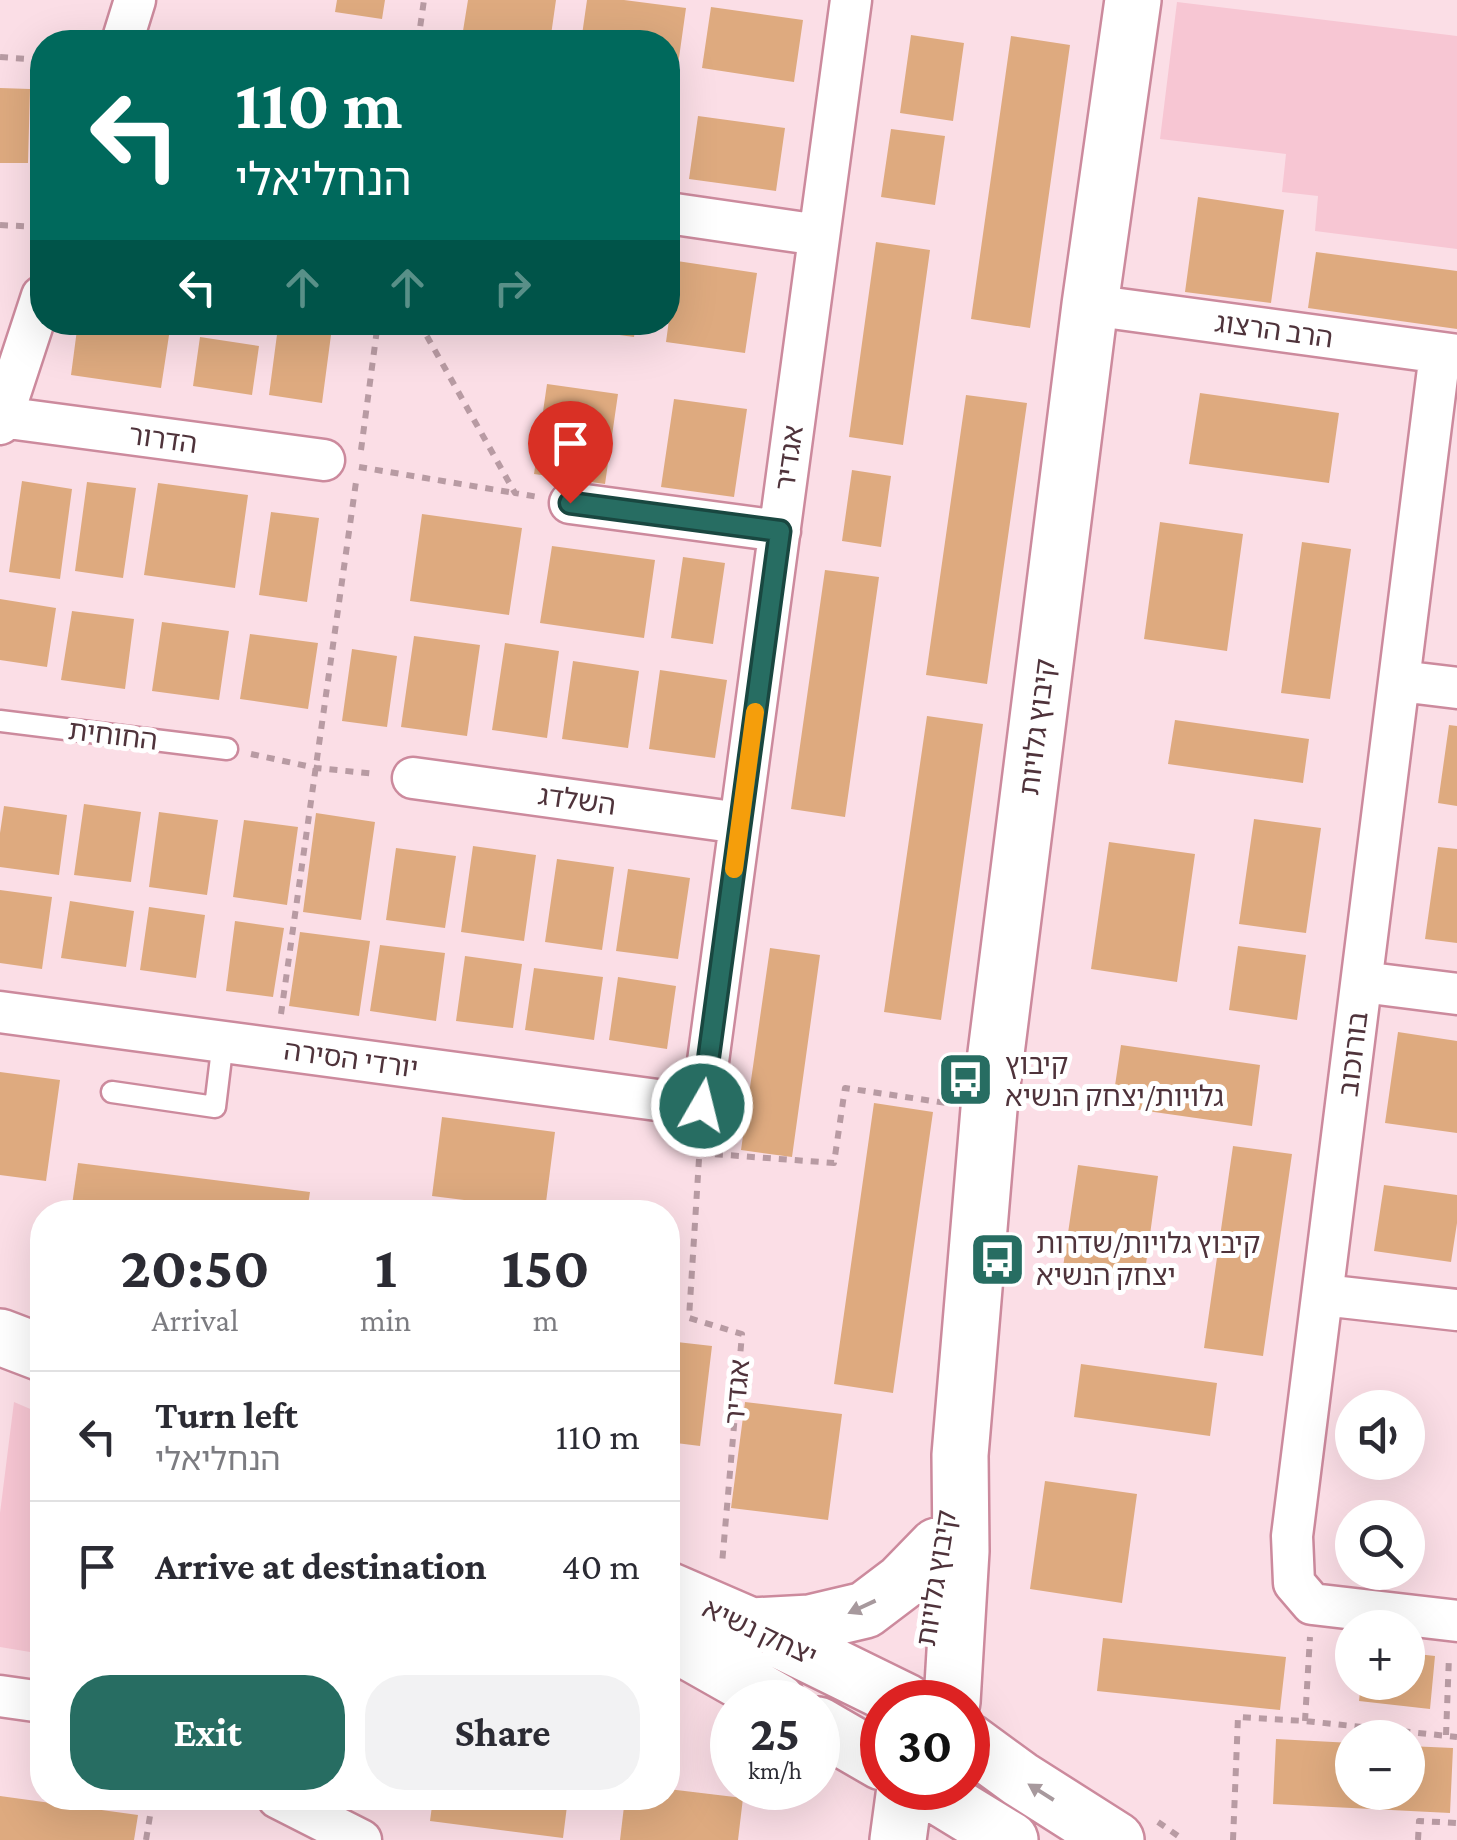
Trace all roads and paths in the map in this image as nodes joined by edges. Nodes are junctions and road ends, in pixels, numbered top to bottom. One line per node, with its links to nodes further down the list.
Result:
1 (135, 0): 5 (street)
2 (424, 0): 6 (path)
3 (851, 0): 12 (street, אגדיר)
4 (1133, 0): 13 (street, קיבוץ גלויות)
5 (126, 30)
6 (420, 30)
7 (0, 57): 8 (path)
8 (30, 59)
9 (680, 215): 12 (street)
10 (0, 225): 11 (path)
11 (30, 226)
12 (819, 235): 22 (street, אגדיר)
13 (1090, 305): 17 (street, הרב הרצוג); 37 (street, קיבוץ גלויות)
14 (30, 333): 18 (street)
15 (375, 335): 19 (path)
16 (426, 335): 20 (path)
17 (1449, 354): 23 (street, בורוכוב)
18 (1, 421): 19 (street, הדרור)
19 (341, 463): 20 (path); 27 (path)
20 (515, 494): 21 (path)
21 (570, 503): 22 (street)
22 (780, 531): 29 (street, אגדיר)
23 (1400, 681): 24 (street); 30 (street, בורוכוב)
24 (1457, 688)
25 (0, 721): 26 (lane, החוחית)
26 (226, 749): 27 (path)
27 (316, 768): 28 (path); 34 (path)
28 (413, 778): 29 (street, השלדג)
29 (740, 823): 36 (street, אגדיר)
30 (1362, 982): 31 (street); 39 (street, בורוכוב)
31 (1457, 994)
32 (0, 1012): 33 (street, יורדי הסירה)
33 (223, 1041): 34 (street, יורדי הסירה); 35 (lane)
34 (276, 1048): 36 (street, יורדי הסירה)
35 (112, 1092)
36 (702, 1106): 38 (path, אגדיר)
37 (990, 1110): 38 (path); 43 (street, קיבוץ גלויות)
38 (699, 1153): 47 (path, אגדיר)
39 (1323, 1295): 40 (street); 46 (street, בורוכוב)
40 (1457, 1310)
41 (0, 1337): 42 (street)
42 (30, 1348)
43 (960, 1455): 44 (street, קיבוץ גלויות); 53 (street, קיבוץ גלויות)
44 (937, 1546): 47 (street, one-way to 47); 52 (street, קיבוץ גלויות)
45 (680, 1595): 47 (street, יצחק נשיא)
46 (1312, 1604): 48 (street); 56 (path)
47 (734, 1618): 51 (street, יצחק נשיא)
48 (1453, 1620): 57 (path)
49 (680, 1648): 50 (street, יצחק נשיא)
50 (739, 1680)
51 (861, 1680)
52 (920, 1680)
53 (953, 1680)
54 (0, 1696): 55 (street)
55 (30, 1700)
56 (1305, 1721): 57 (path); 70 (path)
57 (1446, 1735): 58 (path)
58 (1457, 1737)
59 (990, 1757): 69 (street, one-way to 59)
60 (150, 1810): 65 (path)
61 (302, 1810): 66 (street)
62 (923, 1810): 67 (street)
63 (951, 1810): 68 (street)
64 (1457, 1822): 71 (path)
65 (146, 1840)
66 (361, 1840)
67 (898, 1840)
68 (1010, 1840)
69 (1116, 1840)
70 (1233, 1840)
71 (1418, 1840)

